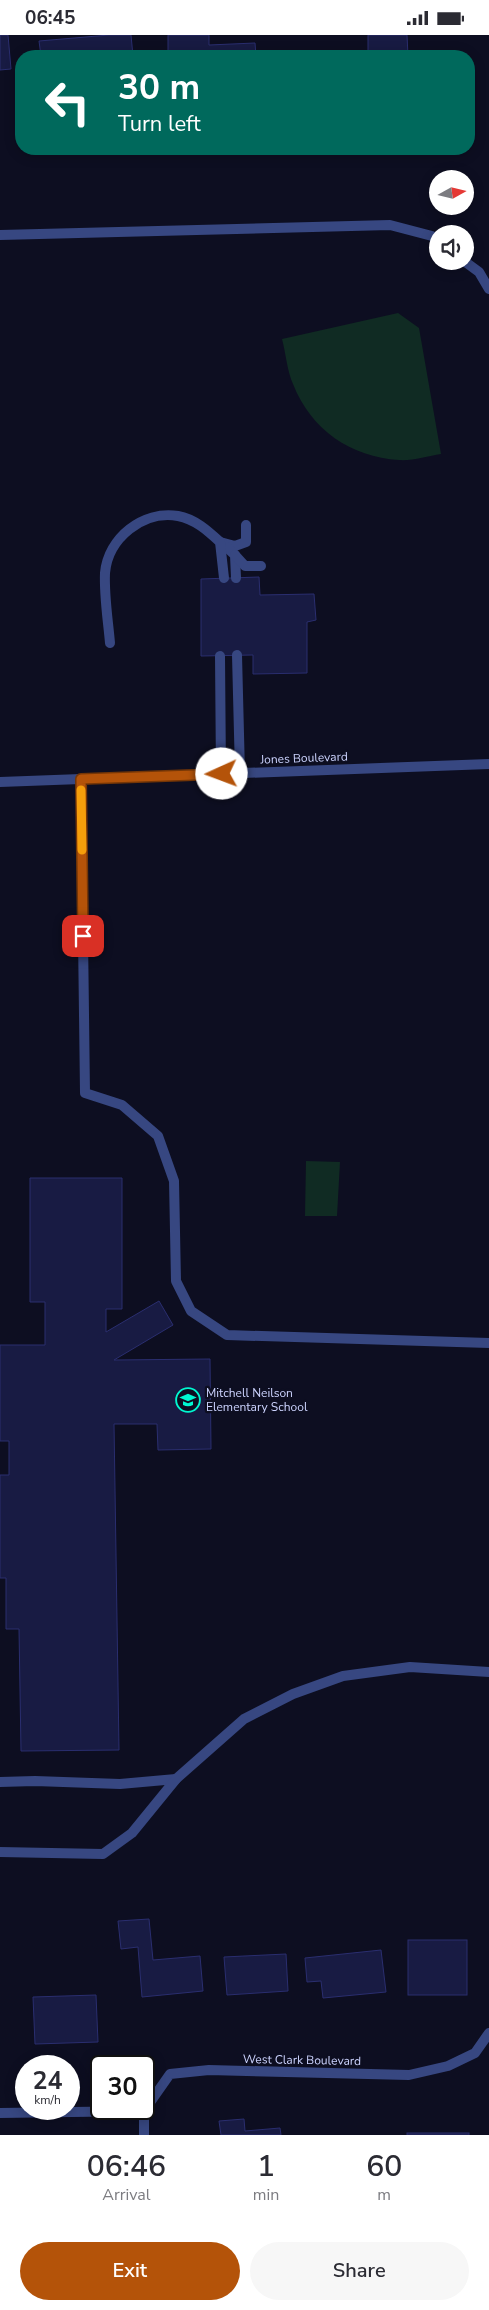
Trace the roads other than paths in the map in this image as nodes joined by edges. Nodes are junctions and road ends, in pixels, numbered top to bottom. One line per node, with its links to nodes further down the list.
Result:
1 (0, 235): 2 (street)
2 (429, 236)
3 (474, 268): 4 (street)
4 (489, 289)
5 (246, 525): 6 (street)
6 (220, 542): 7 (street); 9 (street); 11 (street)
7 (235, 555): 8 (street); 10 (street)
8 (261, 565)
9 (224, 578)
10 (236, 578)
11 (110, 643)
12 (237, 655): 15 (street)
13 (220, 656): 16 (street)
14 (489, 764): 15 (street, Jones Boulevard)
15 (240, 773): 16 (street, Jones Boulevard)
16 (222, 774): 17 (street, Jones Boulevard)
17 (81, 779): 18 (street, Jones Boulevard); 19 (street)
18 (0, 782)
19 (489, 1343)
20 (489, 1672): 21 (street)
21 (176, 1779): 22 (street); 23 (street)
22 (0, 1782)
23 (0, 1852)
24 (489, 2033): 25 (street, West Clark Boulevard)
25 (155, 2095)
26 (90, 2112): 27 (street)
27 (0, 2113)
28 (144, 2120): 29 (street)
29 (144, 2135)

